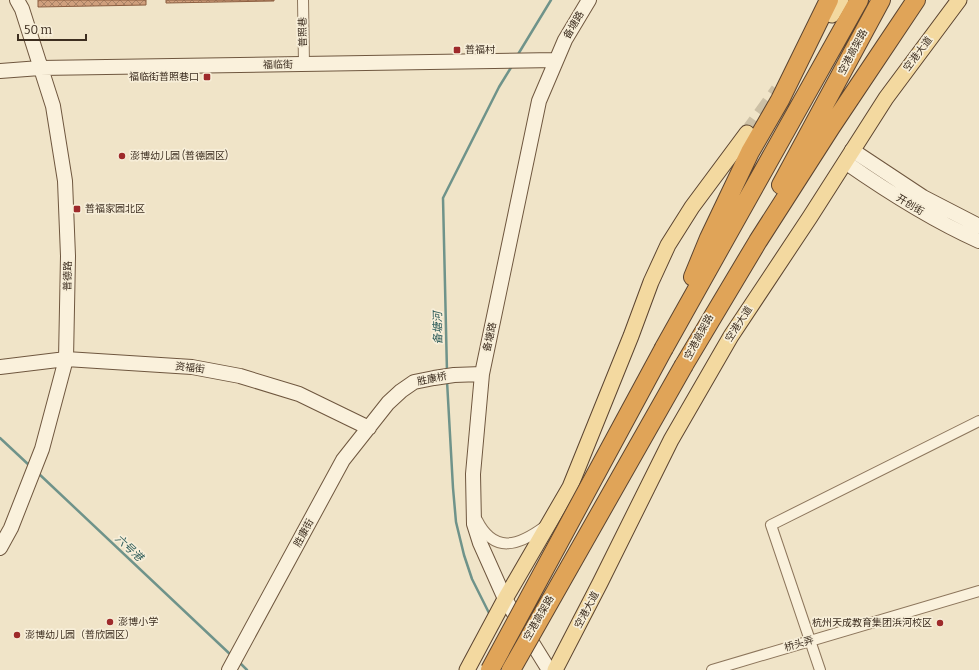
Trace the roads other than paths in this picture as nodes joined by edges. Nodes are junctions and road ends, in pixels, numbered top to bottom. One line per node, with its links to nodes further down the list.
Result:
1 (17, 0): 12 (street, 普德路)
2 (303, 0): 11 (street, 普照巷)
3 (589, 0): 10 (street, 备塘路)
4 (841, 0): 9 (main road)
5 (859, 0): 18 (highway, 空港高架路)
6 (881, 0): 20 (highway, 空港高架路)
7 (916, 0): 20 (highway)
8 (959, 0): 15 (main road, 空港大道)
9 (831, 7): 18 (highway)
10 (556, 60): 11 (street, 福临街); 22 (street, 备塘路)
11 (304, 64): 12 (street, 福临街)
12 (40, 68): 13 (street, 福临街); 19 (street, 普德路)
13 (0, 71)
14 (747, 133): 27 (main road)
15 (849, 156): 16 (street, 开创街); 17 (street, 开创街); 37 (main road, 空港大道)
16 (979, 226)
17 (979, 241)
18 (664, 348): 34 (highway, 空港高架路, bridge)
19 (66, 359): 21 (street, 资福街); 25 (street, 资福街); 28 (street, 普德路)
20 (684, 365): 35 (highway, 空港高架路, bridge)
21 (0, 367)
22 (482, 374): 23 (street, 胜康桥); 26 (street, 备塘路)
23 (388, 403): 25 (street, 胜康街)
24 (979, 421): 31 (street)
25 (369, 428): 32 (street, 胜康街)
26 (473, 507): 27 (street); 30 (street, 备塘路)
27 (549, 524): 30 (main road)
28 (0, 548)
29 (979, 591): 31 (street, 桥头弄)
30 (502, 605): 33 (main road); 36 (street, 备塘路)
31 (810, 641): 38 (street, 桥头弄); 39 (street)
32 (229, 670)
33 (467, 670)
34 (490, 670)
35 (511, 670)
36 (549, 670)
37 (555, 670)
38 (712, 670)
39 (820, 670)

